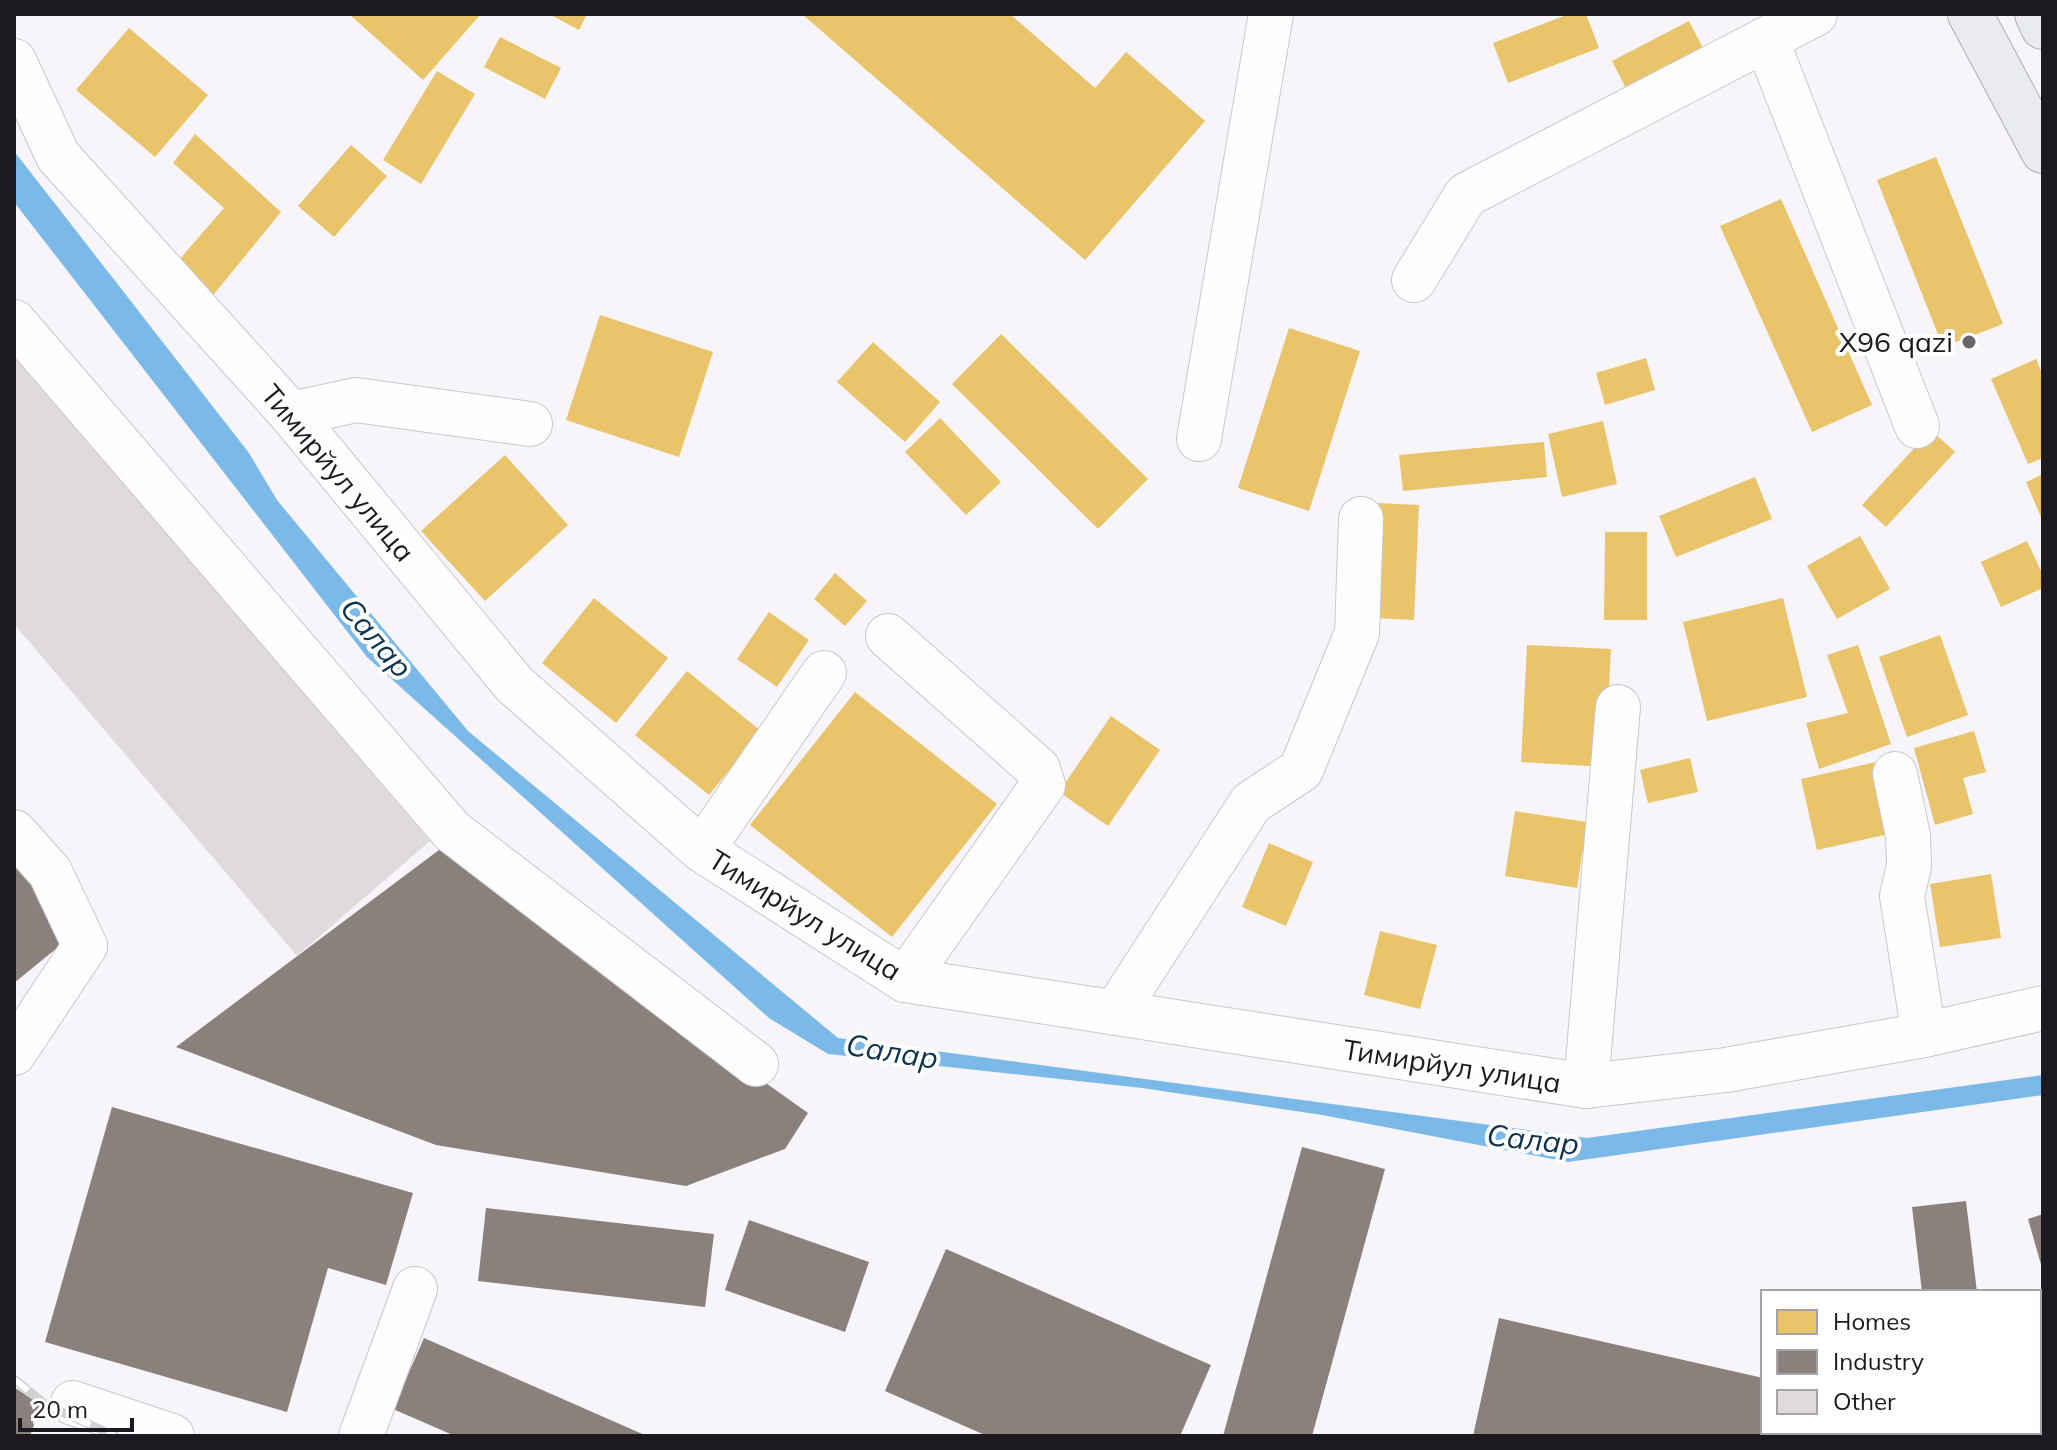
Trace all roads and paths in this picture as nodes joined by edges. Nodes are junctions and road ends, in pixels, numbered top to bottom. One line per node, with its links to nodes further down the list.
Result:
1 (1271, 14): 14 (street)
2 (1815, 14): 6 (street)
3 (1970, 14): 8 (main road)
4 (2037, 14): 5 (main road)
5 (2043, 27)
6 (1766, 39): 9 (street); 13 (street)
7 (14, 61): 11 (street, Тимирйул улица)
8 (2043, 151)
9 (1414, 280)
10 (14, 322): 27 (street)
11 (291, 414): 12 (street); 21 (street, Тимирйул улица)
12 (530, 424)
13 (1917, 426)
14 (1199, 439)
15 (1361, 519): 24 (street)
16 (888, 636): 22 (street)
17 (824, 673): 21 (street)
18 (1618, 707): 28 (street)
19 (1895, 774): 25 (street)
20 (14, 832): 26 (street)
21 (702, 850): 22 (street, Тимирйул улица)
22 (905, 980): 24 (street, Тимирйул улица)
23 (2043, 1008): 25 (street, Тимирйул улица)
24 (1115, 1013): 28 (street, Тимирйул улица)
25 (1924, 1035): 28 (street, Тимирйул улица)
26 (14, 1053)
27 (756, 1064)
28 (1586, 1086)
29 (415, 1289): 32 (street)
30 (73, 1403): 31 (street)
31 (172, 1436)
32 (361, 1436)

